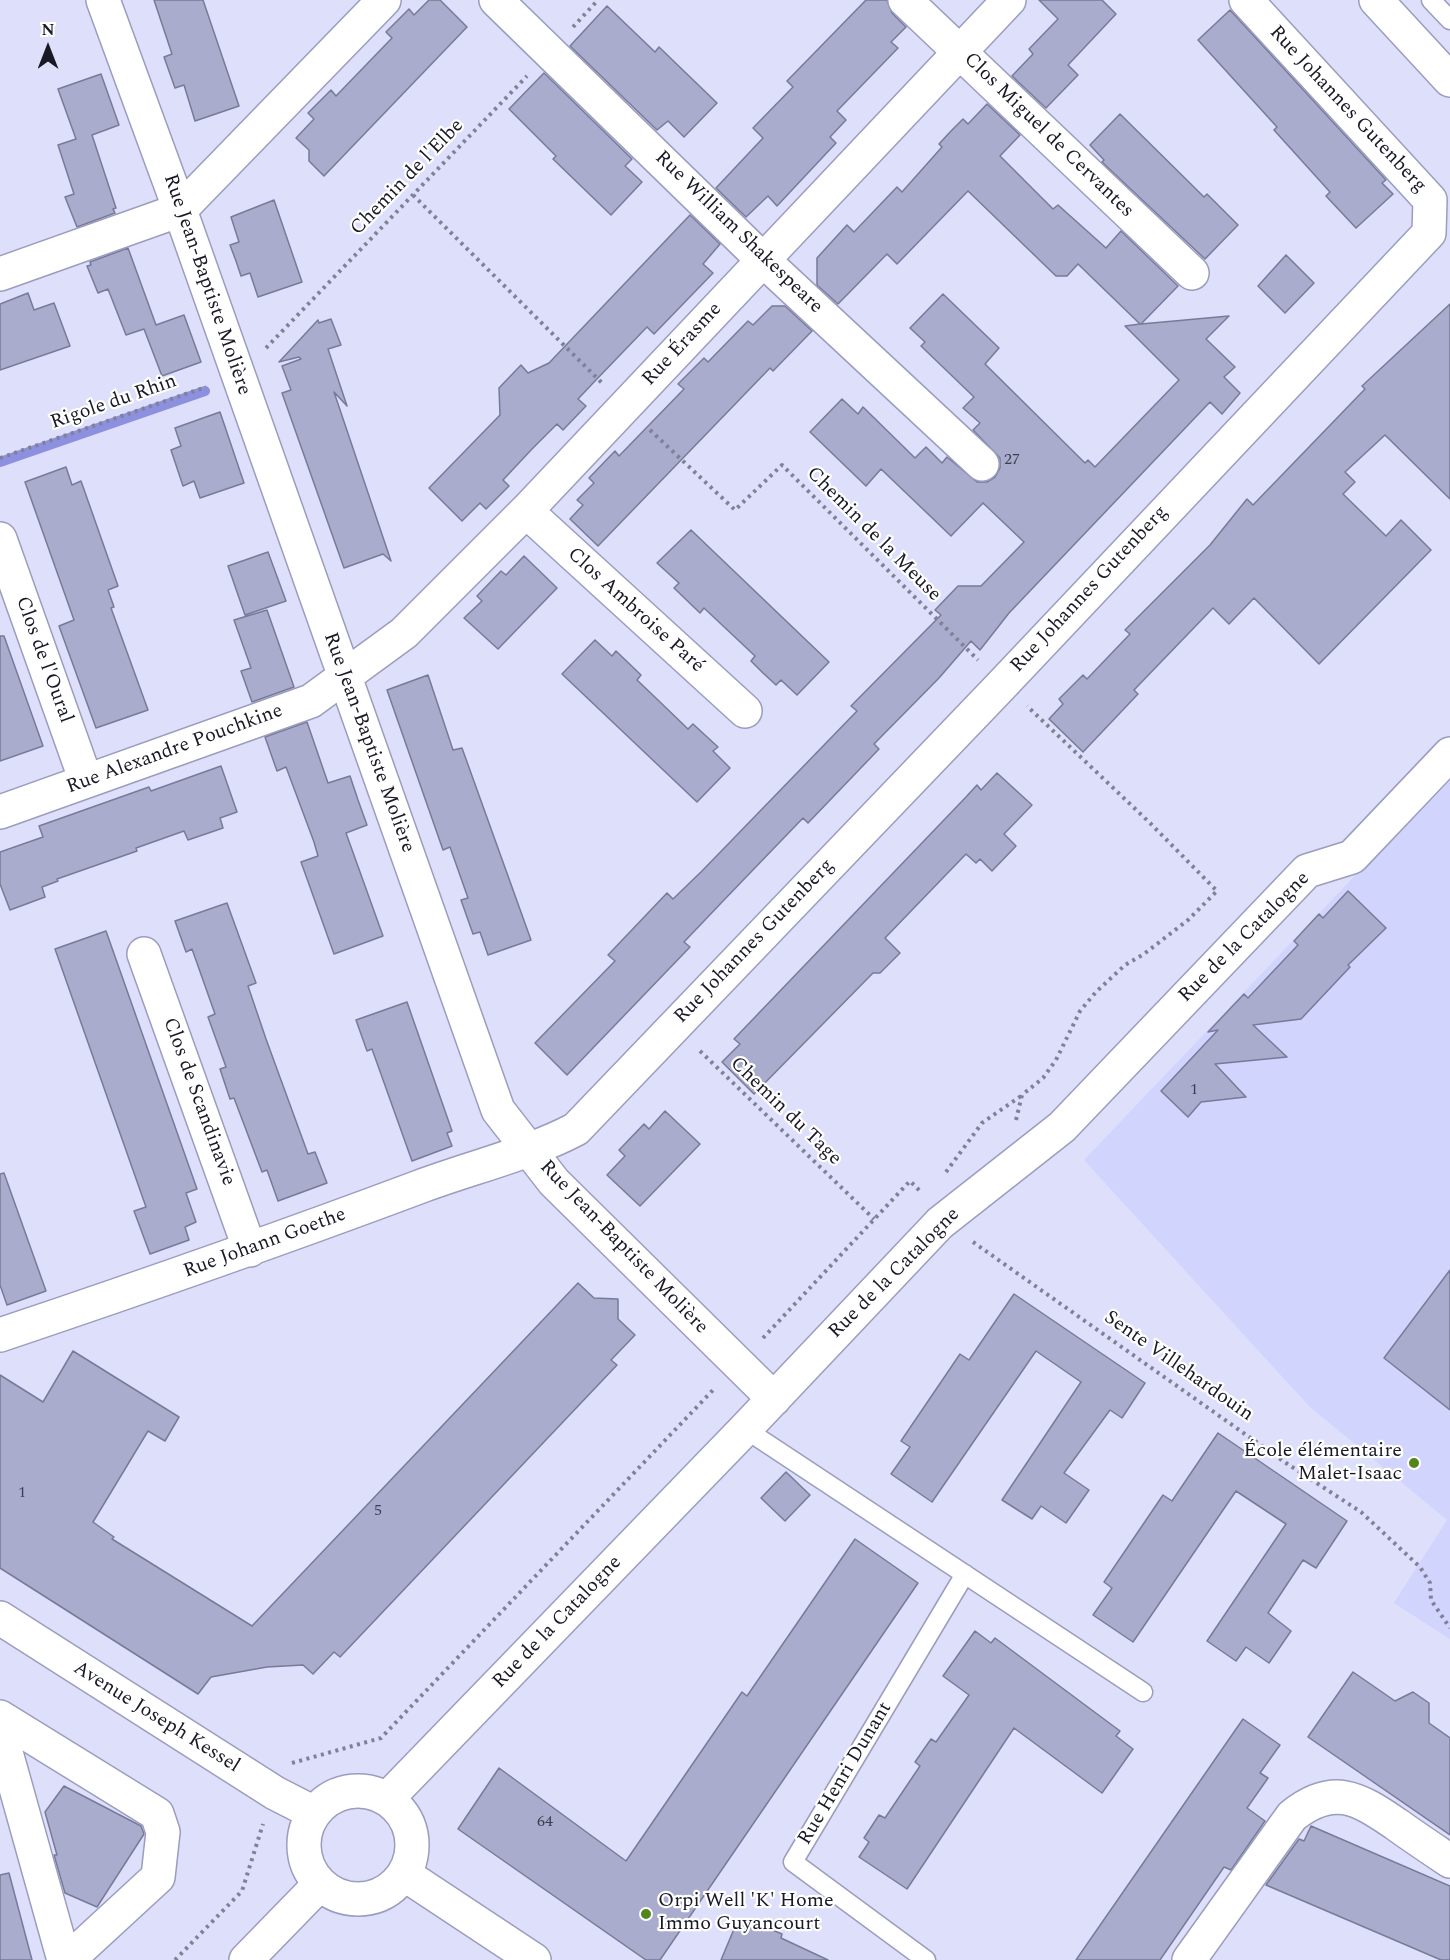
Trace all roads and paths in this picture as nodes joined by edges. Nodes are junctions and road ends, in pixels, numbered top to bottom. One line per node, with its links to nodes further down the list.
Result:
1 (103, 0): 15 (street, Rue Jean-Baptiste Molière)
2 (384, 0): 15 (street)
3 (496, 0): 11 (street, Rue William Shakespeare)
4 (597, 0): 11 (path, Chemin de l'Elbe)
5 (905, 0): 12 (street, Clos Miguel de Cervantes)
6 (1010, 0): 12 (street, Rue Érasme)
7 (1246, 0): 26 (street, Rue Johannes Gutenberg)
8 (1376, 0): 13 (street)
9 (1431, 0): 10 (lane)
10 (1450, 20)
11 (550, 52): 14 (path, Chemin de l'Elbe); 16 (street, Rue William Shakespeare)
12 (960, 52): 16 (street, Rue Érasme); 17 (street, Clos Miguel de Cervantes)
13 (1450, 80)
14 (413, 195): 19 (path, Chemin de l'Elbe); 20 (path, Chemin de la Meuse)
15 (180, 210): 18 (street); 19 (street, Rue Jean-Baptiste Molière)
16 (764, 260): 20 (street, Rue Érasme); 22 (street, Rue William Shakespeare)
17 (1192, 273)
18 (0, 274)
19 (239, 376): 21 (path, Rigole du Rhin); 25 (street, Rue Jean-Baptiste Molière)
20 (625, 406): 23 (street, Rue Érasme); 26 (path, Chemin de la Meuse)
21 (0, 458)
22 (982, 464)
23 (526, 511): 25 (street, Rue Érasme); 27 (street, Clos Ambroise Paré)
24 (0, 539): 29 (street, Clos de l'Oural)
25 (345, 678): 29 (street, Rue Alexandre Pouchkine); 34 (street, Rue Jean-Baptiste Molière)
26 (1003, 683): 32 (street, Rue Johannes Gutenberg); 33 (path)
27 (745, 711)
28 (1450, 754): 35 (street, Rue de la Catalogne)
29 (86, 781): 30 (street, Rue Alexandre Pouchkine)
30 (0, 812)
31 (144, 954): 38 (street, Clos de Scandinavie)
32 (674, 1026): 34 (street, Rue Johannes Gutenberg); 37 (path, Chemin du Tage)
33 (1022, 1095): 35 (path); 36 (path)
34 (528, 1148): 38 (street, Rue Johann Goethe); 40 (street, Rue Jean-Baptiste Molière)
35 (1014, 1165): 36 (street, Rue de la Catalogne)
36 (939, 1211): 37 (path, Sente Villehardouin); 41 (street, Rue de la Catalogne); 45 (path, Sente Villehardouin)
37 (874, 1219): 40 (path)
38 (250, 1250): 39 (street, Rue Johann Goethe)
39 (0, 1335)
40 (738, 1364): 41 (street, Rue Jean-Baptiste Molière); 49 (path)
41 (774, 1399): 42 (street, Rue de la Catalogne)
42 (745, 1430): 43 (lane); 50 (street, Rue de la Catalogne)
43 (965, 1574): 46 (lane); 60 (lane, Rue Henri Dunant)
44 (0, 1618): 49 (street, Avenue Joseph Kessel)
45 (1450, 1628)
46 (1143, 1692)
47 (0, 1717): 56 (street)
48 (0, 1731): 55 (street)
49 (275, 1793): 51 (street, Avenue Joseph Kessel); 57 (path)
50 (387, 1798): 51 (street); 53 (street)
51 (314, 1813): 54 (street)
52 (1450, 1861): 61 (street)
53 (405, 1874): 54 (street); 59 (street)
54 (320, 1884): 58 (street)
55 (64, 1960)
56 (68, 1960)
57 (175, 1960)
58 (246, 1960)
59 (534, 1960)
60 (926, 1960)
61 (1189, 1960)

